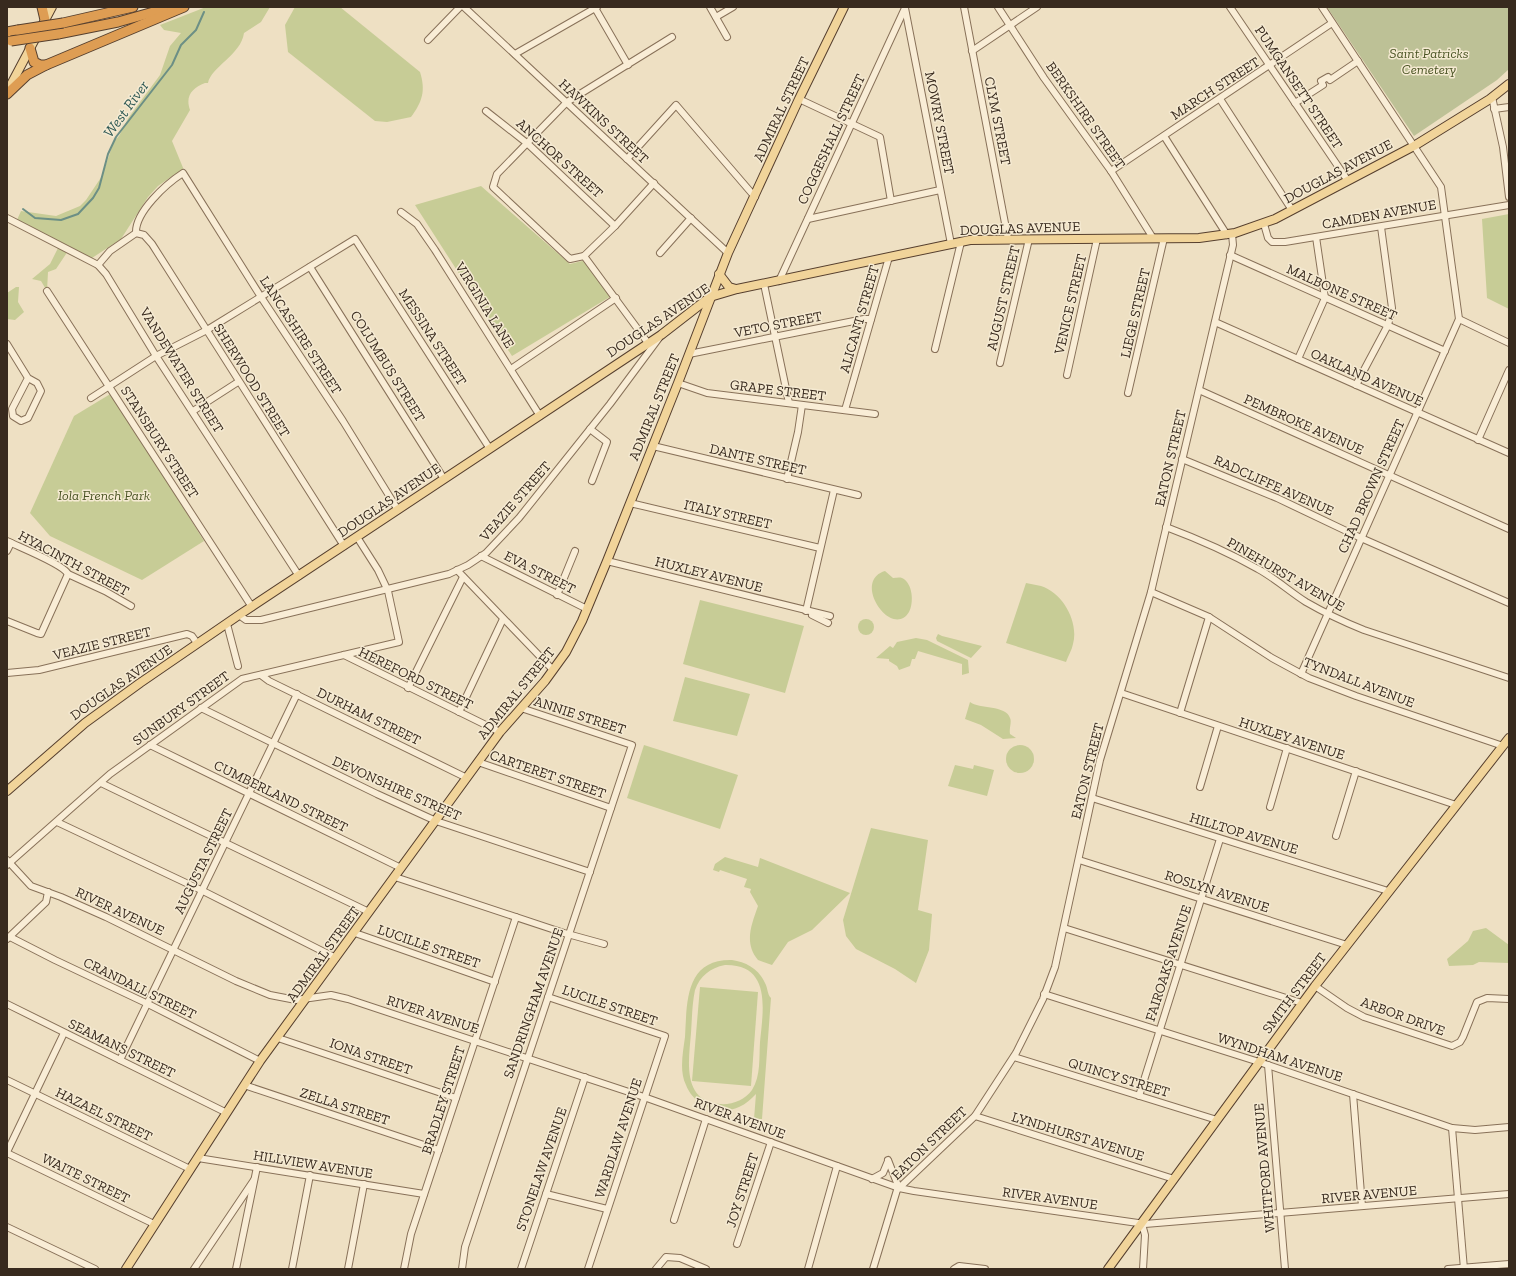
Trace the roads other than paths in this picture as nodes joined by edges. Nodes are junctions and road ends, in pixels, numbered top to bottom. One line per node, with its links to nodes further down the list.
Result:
1 (42, 7): 19 (highway)
2 (52, 7): 19 (main road)
3 (133, 7): 22 (highway, bridge)
4 (171, 7): 26 (highway, bridge)
5 (184, 7): 31 (highway)
6 (460, 7): 25 (street)
7 (464, 7): 29 (street, HAWKINS STREET)
8 (596, 7): 29 (street); 32 (street)
9 (710, 7): 18 (street)
10 (733, 7): 18 (street)
11 (844, 7): 37 (main road, ADMIRAL STREET)
12 (964, 7): 28 (street, CLYM STREET)
13 (998, 7): 21 (street, BERKSHIRE STREET)
14 (1038, 7): 21 (street)
15 (1230, 7): 33 (street, PUMGANSETT STREET)
16 (1322, 7): 20 (street)
17 (905, 8): 44 (street, COGGESHALL STREET); 53 (street, MOWRY STREET)
18 (716, 17): 24 (street)
19 (45, 20): 27 (main road)
20 (1332, 23): 30 (street); 33 (street, MARCH STREET)
21 (1010, 25): 28 (street); 50 (street, BERKSHIRE STREET)
22 (7, 32)
23 (672, 37): 32 (street)
24 (726, 37)
25 (428, 40)
26 (9, 42)
27 (30, 48): 31 (highway); 35 (main road)
28 (972, 51): 72 (street, CLYM STREET)
29 (515, 54): 39 (street, HAWKINS STREET)
30 (1358, 61): 40 (street); 47 (street)
31 (46, 65): 35 (highway)
32 (628, 65): 39 (street)
33 (1271, 66): 38 (street, MARCH STREET); 40 (street, PUMGANSETT STREET)
34 (1509, 84): 36 (main road, DOUGLAS AVENUE)
35 (7, 93)
36 (1492, 97): 42 (street); 47 (main road, DOUGLAS AVENUE)
37 (799, 99): 44 (street); 54 (main road, ADMIRAL STREET)
38 (1220, 99): 45 (street, MARCH STREET); 58 (street)
39 (567, 102): 46 (street); 49 (street, HAWKINS STREET)
40 (1295, 103): 51 (street, PUMGANSETT STREET)
41 (1509, 107): 42 (street)
42 (1494, 109): 48 (street)
43 (486, 111): 46 (street, ANCHOR STREET)
44 (852, 123): 56 (street); 63 (street, COGGESHALL STREET)
45 (1164, 136): 50 (street, MARCH STREET); 68 (street)
46 (528, 144): 65 (street, ANCHOR STREET); 80 (street)
47 (1414, 146): 51 (main road, DOUGLAS AVENUE); 60 (street)
48 (1506, 146): 55 (street)
49 (627, 159): 52 (street, HAWKINS STREET); 54 (street)
50 (1110, 171): 70 (street, BERKSHIRE STREET)
51 (1348, 181): 58 (main road, DOUGLAS AVENUE)
52 (654, 183): 62 (street, HAWKINS STREET); 65 (street)
53 (940, 190): 56 (street); 76 (street, MOWRY STREET)
54 (755, 196): 78 (main road, ADMIRAL STREET)
55 (1509, 197)
56 (891, 201): 63 (street)
57 (1509, 206): 60 (street, CAMDEN AVENUE)
58 (1292, 210): 64 (main road, DOUGLAS AVENUE)
59 (401, 212): 109 (street, VIRGINIA LANE)
60 (1444, 215): 66 (street, CAMDEN AVENUE); 94 (street)
61 (7, 218): 82 (street, VANDEWATER STREET)
62 (691, 218): 77 (street); 78 (street, HAWKINS STREET)
63 (808, 219): 85 (street, COGGESHALL STREET)
64 (1264, 224): 68 (main road, DOUGLAS AVENUE); 69 (street, CAMDEN AVENUE)
65 (615, 226): 80 (street)
66 (1381, 227): 69 (street, CAMDEN AVENUE); 96 (street)
67 (136, 233): 82 (street); 89 (street, LANCASHIRE STREET); 97 (street, SHERWOOD STREET)
68 (1230, 234): 71 (main road, DOUGLAS AVENUE); 79 (street, EATON STREET)
69 (1316, 237): 92 (street)
70 (1153, 238): 71 (main road, DOUGLAS AVENUE); 74 (main road, DOUGLAS AVENUE)
71 (1164, 238): 118 (street, LIEGE STREET)
72 (1008, 239): 73 (main road, DOUGLAS AVENUE); 75 (main road, DOUGLAS AVENUE)
73 (1029, 239): 74 (main road, DOUGLAS AVENUE); 108 (street, AUGUST STREET)
74 (1097, 239): 111 (street, VENICE STREET)
75 (961, 242): 76 (main road, DOUGLAS AVENUE); 103 (street)
76 (951, 244): 81 (main road, DOUGLAS AVENUE)
77 (660, 253)
78 (728, 253): 84 (main road, ADMIRAL STREET)
79 (1230, 255): 92 (street, MALBONE STREET); 95 (street, EATON STREET)
80 (584, 256): 90 (street)
81 (889, 257): 85 (main road, DOUGLAS AVENUE); 93 (street, ALICANT STREET)
82 (98, 265): 106 (street, VANDEWATER STREET)
83 (310, 267): 89 (street); 130 (street, MESSINA STREET); 135 (street, COLUMBUS STREET)
84 (719, 274): 87 (main road); 91 (main road, ADMIRAL STREET)
85 (779, 281): 86 (main road, DOUGLAS AVENUE)
86 (764, 284): 87 (main road, DOUGLAS AVENUE); 99 (street)
87 (737, 289): 91 (main road, DOUGLAS AVENUE)
88 (47, 291): 116 (street, STANSBURY STREET)
89 (261, 297): 97 (street); 140 (street, LANCASHIRE STREET)
90 (616, 298): 100 (street); 109 (street)
91 (710, 298): 98 (main road, DOUGLAS AVENUE); 105 (main road, ADMIRAL STREET)
92 (1325, 298): 96 (street, MALBONE STREET); 107 (street)
93 (871, 319): 99 (street, VETO STREET); 122 (street, ALICANT STREET)
94 (1459, 319): 101 (street); 104 (street, CHAD BROWN STREET)
95 (1215, 322): 107 (street, OAKLAND AVENUE); 117 (street, EATON STREET)
96 (1388, 325): 104 (street, MALBONE STREET); 115 (street)
97 (207, 330): 106 (street); 113 (street, SHERWOOD STREET)
98 (662, 335): 100 (main road, DOUGLAS AVENUE); 127 (street, VEAZIE STREET)
99 (775, 336): 105 (street, VETO STREET); 120 (street)
100 (648, 343): 126 (main road, DOUGLAS AVENUE)
101 (1509, 343)
102 (7, 344): 112 (street)
103 (935, 349)
104 (1445, 350): 124 (street, CHAD BROWN STREET)
105 (689, 354): 114 (main road, ADMIRAL STREET)
106 (156, 356): 116 (street); 123 (street, VANDEWATER STREET)
107 (1298, 359): 115 (street, OAKLAND AVENUE)
108 (1000, 363)
109 (511, 369): 126 (street, VIRGINIA LANE)
110 (1509, 370): 128 (street)
111 (1067, 375)
112 (28, 378): 112 (street)
113 (238, 382): 123 (street); 146 (street, SHERWOOD STREET)
114 (678, 383): 120 (street, GRAPE STREET); 129 (main road, ADMIRAL STREET)
115 (1356, 385): 124 (street, OAKLAND AVENUE)
116 (109, 386): 119 (street); 161 (street, STANSBURY STREET)
117 (1199, 390): 132 (street, EATON STREET); 133 (street, PEMBROKE AVENUE)
118 (1128, 394)
119 (91, 398)
120 (789, 403): 121 (street, GRAPE STREET)
121 (802, 405): 122 (street, GRAPE STREET); 134 (street)
122 (844, 410): 125 (street, GRAPE STREET)
123 (193, 411): 154 (street, VANDEWATER STREET)
124 (1417, 413): 128 (street, OAKLAND AVENUE); 133 (street, CHAD BROWN STREET)
125 (875, 414)
126 (540, 416): 130 (main road, DOUGLAS AVENUE)
127 (590, 429): 136 (street); 150 (street, VEAZIE STREET)
128 (1478, 440): 131 (street, OAKLAND AVENUE)
129 (653, 446): 134 (street, DANTE STREET); 139 (main road, ADMIRAL STREET)
130 (490, 449): 135 (main road, DOUGLAS AVENUE)
131 (1509, 453)
132 (1182, 459): 141 (street, EATON STREET); 144 (street, RADCLIFFE AVENUE)
133 (1389, 475): 142 (street, PEMBROKE AVENUE); 144 (street, CHAD BROWN STREET)
134 (787, 478): 137 (street, DANTE STREET)
135 (444, 480): 140 (main road, DOUGLAS AVENUE)
136 (592, 481)
137 (834, 490): 138 (street, DANTE STREET); 147 (street)
138 (858, 496)
139 (630, 504): 147 (street, ITALY STREET); 151 (main road, ADMIRAL STREET)
140 (398, 510): 143 (main road, DOUGLAS AVENUE)
141 (1166, 527): 157 (street, EATON STREET); 164 (street, PINEHURST AVENUE)
142 (1509, 529)
143 (357, 537): 146 (main road, DOUGLAS AVENUE); 156 (street)
144 (1361, 538): 159 (street, RADCLIFFE AVENUE); 164 (street, CHAD BROWN STREET)
145 (9, 542): 148 (street); 153 (street, HYACINTH STREET)
146 (344, 546): 154 (main road, DOUGLAS AVENUE)
147 (820, 548): 163 (street)
148 (7, 551)
149 (575, 552): 158 (street)
150 (481, 556): 152 (street, VEAZIE STREET); 158 (street, EVA STREET)
151 (607, 560): 162 (main road, ADMIRAL STREET); 163 (street, HUXLEY AVENUE)
152 (457, 570): 155 (street); 156 (street, VEAZIE STREET)
153 (68, 574): 160 (street, HYACINTH STREET); 168 (street)
154 (299, 576): 161 (main road, DOUGLAS AVENUE)
155 (463, 577): 169 (street); 180 (street)
156 (388, 590): 165 (street, VEAZIE STREET); 173 (street, SUNBURY STREET)
157 (1151, 592): 167 (street, TYNDALL AVENUE); 181 (street, EATON STREET)
158 (557, 595): 162 (street, EVA STREET)
159 (1509, 603)
160 (131, 606)
161 (252, 607): 165 (main road, DOUGLAS AVENUE)
162 (587, 609): 175 (main road, ADMIRAL STREET)
163 (806, 611): 166 (street, HUXLEY AVENUE); 170 (street, HUXLEY AVENUE)
164 (1327, 614): 177 (street, CHAD BROWN STREET); 179 (street, PINEHURST AVENUE)
165 (239, 615): 171 (main road, DOUGLAS AVENUE)
166 (830, 616)
167 (1209, 617): 177 (street, TYNDALL AVENUE); 186 (street)
168 (7, 620)
169 (503, 620): 175 (street); 185 (street)
170 (828, 623)
171 (227, 624): 172 (main road, DOUGLAS AVENUE); 174 (street)
172 (197, 643): 176 (street, VEAZIE STREET); 200 (main road, DOUGLAS AVENUE)
173 (344, 655): 178 (street, SUNBURY STREET); 180 (street, HEREFORD STREET)
174 (238, 666)
175 (553, 670): 184 (main road, ADMIRAL STREET)
176 (7, 672)
177 (1300, 674): 193 (street, TYNDALL AVENUE)
178 (260, 675): 182 (street, DURHAM STREET); 183 (street, SUNBURY STREET)
179 (1509, 678)
180 (408, 688): 185 (street, HEREFORD STREET)
181 (1121, 693): 186 (street, HUXLEY AVENUE); 202 (street, EATON STREET)
182 (297, 694): 190 (street, AUGUSTA STREET); 197 (street, DURHAM STREET)
183 (201, 708): 190 (street, DEVONSHIRE STREET); 191 (street, SUNBURY STREET)
184 (521, 708): 188 (main road, ADMIRAL STREET); 192 (street, ANNIE STREET)
185 (459, 712): 188 (street, HEREFORD STREET)
186 (1180, 713): 187 (street, HUXLEY AVENUE)
187 (1218, 726): 194 (street, HUXLEY AVENUE); 199 (street)
188 (500, 732): 195 (main road, ADMIRAL STREET)
189 (1509, 738): 193 (main road, SMITH STREET)
190 (273, 742): 201 (street, AUGUSTA STREET); 206 (street, DEVONSHIRE STREET)
191 (150, 745): 198 (street, SUNBURY STREET); 201 (street, CUMBERLAND STREET)
192 (632, 745): 205 (street, SANDRINGHAM AVENUE)
193 (1503, 746): 203 (main road, SMITH STREET)
194 (1287, 748): 196 (street, HUXLEY AVENUE); 204 (street)
195 (478, 762): 197 (main road, ADMIRAL STREET); 205 (street, CARTERET STREET)
196 (1356, 772): 203 (street, HUXLEY AVENUE); 208 (street)
197 (467, 778): 206 (main road, ADMIRAL STREET)
198 (101, 783): 207 (street, SUNBURY STREET); 210 (street)
199 (1200, 786)
200 (7, 791)
201 (250, 793): 210 (street, AUGUSTA STREET); 213 (street, CUMBERLAND STREET)
202 (1092, 798): 209 (street, HILLTOP AVENUE); 211 (street, EATON STREET)
203 (1456, 805): 217 (main road, SMITH STREET)
204 (1270, 807)
205 (611, 808): 214 (street, SANDRINGHAM AVENUE)
206 (436, 821): 213 (main road, ADMIRAL STREET); 214 (street, DEVONSHIRE STREET)
207 (57, 822): 212 (street, SUNBURY STREET); 216 (street)
208 (1336, 836)
209 (1220, 839): 217 (street, HILLTOP AVENUE); 219 (street, FAIROAKS AVENUE)
210 (224, 843): 216 (street, AUGUSTA STREET); 220 (street)
211 (1079, 860): 219 (street, ROSLYN AVENUE); 222 (street, EATON STREET)
212 (8, 863): 218 (street, RIVER AVENUE)
213 (401, 868): 215 (main road, ADMIRAL STREET)
214 (590, 872): 224 (street, SANDRINGHAM AVENUE)
215 (395, 877): 220 (main road, ADMIRAL STREET); 221 (street)
216 (201, 890): 228 (street, AUGUSTA STREET); 229 (street)
217 (1388, 891): 227 (main road, SMITH STREET)
218 (48, 892): 225 (street); 228 (street, RIVER AVENUE)
219 (1201, 898): 227 (street, ROSLYN AVENUE); 230 (street, FAIROAKS AVENUE)
220 (369, 912): 223 (main road, ADMIRAL STREET)
221 (516, 917): 224 (street); 231 (street, BRADLEY STREET)
222 (1064, 928): 230 (street); 233 (street, EATON STREET)
223 (354, 932): 229 (main road, ADMIRAL STREET); 231 (street, LUCILLE STREET)
224 (569, 934): 226 (street); 234 (street, SANDRINGHAM AVENUE)
225 (8, 938): 239 (street, CRANDALL STREET)
226 (604, 944)
227 (1347, 945): 232 (main road, SMITH STREET)
228 (174, 949): 235 (street, RIVER AVENUE); 239 (street, AUGUSTA STREET)
229 (336, 958): 235 (main road, ADMIRAL STREET)
230 (1180, 965): 237 (street); 240 (street, FAIROAKS AVENUE)
231 (495, 982): 244 (street, BRADLEY STREET)
232 (1315, 986): 236 (street, ARBOR DRIVE); 237 (main road, SMITH STREET)
233 (1044, 994): 240 (street, WYNDHAM AVENUE); 245 (street, EATON STREET)
234 (548, 997): 242 (street, LUCILE STREET); 246 (street, SANDRINGHAM AVENUE)
235 (307, 998): 243 (main road, ADMIRAL STREET); 244 (street, RIVER AVENUE)
236 (1509, 999)
237 (1302, 1003): 249 (main road, SMITH STREET)
238 (7, 1004): 241 (street, SEAMANS STREET)
239 (148, 1004): 247 (street, AUGUSTA STREET); 248 (street, CRANDALL STREET)
240 (1159, 1031): 249 (street, WYNDHAM AVENUE); 256 (street, FAIROAKS AVENUE)
241 (64, 1033): 247 (street, SEAMANS STREET); 254 (street)
242 (665, 1036): 257 (street, WARDLAW AVENUE)
243 (278, 1038): 248 (main road, ADMIRAL STREET); 258 (street, IONA STREET)
244 (475, 1041): 246 (street, RIVER AVENUE); 258 (street, BRADLEY STREET)
245 (1014, 1057): 256 (street, QUINCY STREET); 260 (street, EATON STREET)
246 (527, 1058): 251 (street, RIVER AVENUE); 300 (street, SANDRINGHAM AVENUE)
247 (120, 1060): 259 (street, SEAMANS STREET)
248 (260, 1061): 253 (main road, ADMIRAL STREET)
249 (1259, 1062): 250 (street, WYNDHAM AVENUE); 262 (main road, SMITH STREET)
250 (1268, 1065): 255 (street, WYNDHAM AVENUE); 284 (street, WHITFORD AVENUE)
251 (585, 1077): 257 (street, RIVER AVENUE); 279 (street, STONELAW AVENUE)
252 (7, 1080): 254 (street, HAZAEL STREET)
253 (244, 1085): 259 (main road, ADMIRAL STREET); 266 (street, ZELLA STREET)
254 (35, 1094): 267 (street); 271 (street, HAZAEL STREET)
255 (1353, 1094): 264 (street, WYNDHAM AVENUE); 282 (street)
256 (1139, 1096): 262 (street, QUINCY STREET)
257 (644, 1097): 261 (street, RIVER AVENUE); 283 (street, WARDLAW AVENUE)
258 (456, 1098): 266 (street, BRADLEY STREET)
259 (227, 1113): 268 (main road, ADMIRAL STREET)
260 (975, 1116): 274 (street, LYNDHURST AVENUE); 277 (street, EATON STREET)
261 (706, 1119): 265 (street, RIVER AVENUE); 285 (street)
262 (1217, 1120): 274 (main road, SMITH STREET)
263 (1509, 1126): 264 (street, WYNDHAM AVENUE)
264 (1452, 1128): 281 (street)
265 (771, 1142): 269 (street, RIVER AVENUE); 289 (street, JOY STREET)
266 (439, 1150): 278 (street, BRADLEY STREET)
267 (7, 1152): 286 (street, WAITE STREET)
268 (198, 1158): 270 (street, HILLVIEW AVENUE); 271 (main road, ADMIRAL STREET)
269 (838, 1166): 273 (street, RIVER AVENUE); 305 (street)
270 (257, 1167): 272 (street, HILLVIEW AVENUE); 275 (street)
271 (190, 1169): 286 (main road, ADMIRAL STREET)
272 (310, 1175): 276 (street, HILLVIEW AVENUE); 297 (street)
273 (872, 1179): 277 (street, RIVER AVENUE); 277 (street)
274 (1174, 1179): 287 (main road, SMITH STREET)
275 (254, 1180): 295 (street); 296 (street)
276 (364, 1184): 278 (street, HILLVIEW AVENUE); 298 (street)
277 (899, 1188): 287 (street, RIVER AVENUE); 306 (street, EATON STREET)
278 (424, 1194): 299 (street, BRADLEY STREET)
279 (546, 1194): 283 (street, WARDLAW AVENUE); 301 (street, STONELAW AVENUE)
280 (1509, 1194): 281 (street, RIVER AVENUE)
281 (1458, 1199): 282 (street, RIVER AVENUE); 292 (street)
282 (1362, 1206): 284 (street, RIVER AVENUE)
283 (607, 1209): 302 (street)
284 (1280, 1214): 287 (street, RIVER AVENUE); 311 (street, WHITFORD AVENUE)
285 (674, 1220)
286 (154, 1224): 294 (main road, ADMIRAL STREET)
287 (1142, 1224): 309 (main road, SMITH STREET); 310 (street)
288 (7, 1227): 291 (street)
289 (737, 1244)
290 (1509, 1264): 292 (street)
291 (85, 1267): 293 (street)
292 (1464, 1268): 312 (street)
293 (96, 1269)
294 (126, 1269)
295 (194, 1269)
296 (236, 1269)
297 (292, 1269)
298 (348, 1269)
299 (404, 1269)
300 (462, 1269)
301 (521, 1269)
302 (588, 1269)
303 (656, 1269): 304 (street)
304 (706, 1269)
305 (808, 1269)
306 (873, 1269)
307 (954, 1269): 308 (street)
308 (985, 1269)
309 (1108, 1269)
310 (1143, 1269)
311 (1285, 1269)
312 (1448, 1269)

